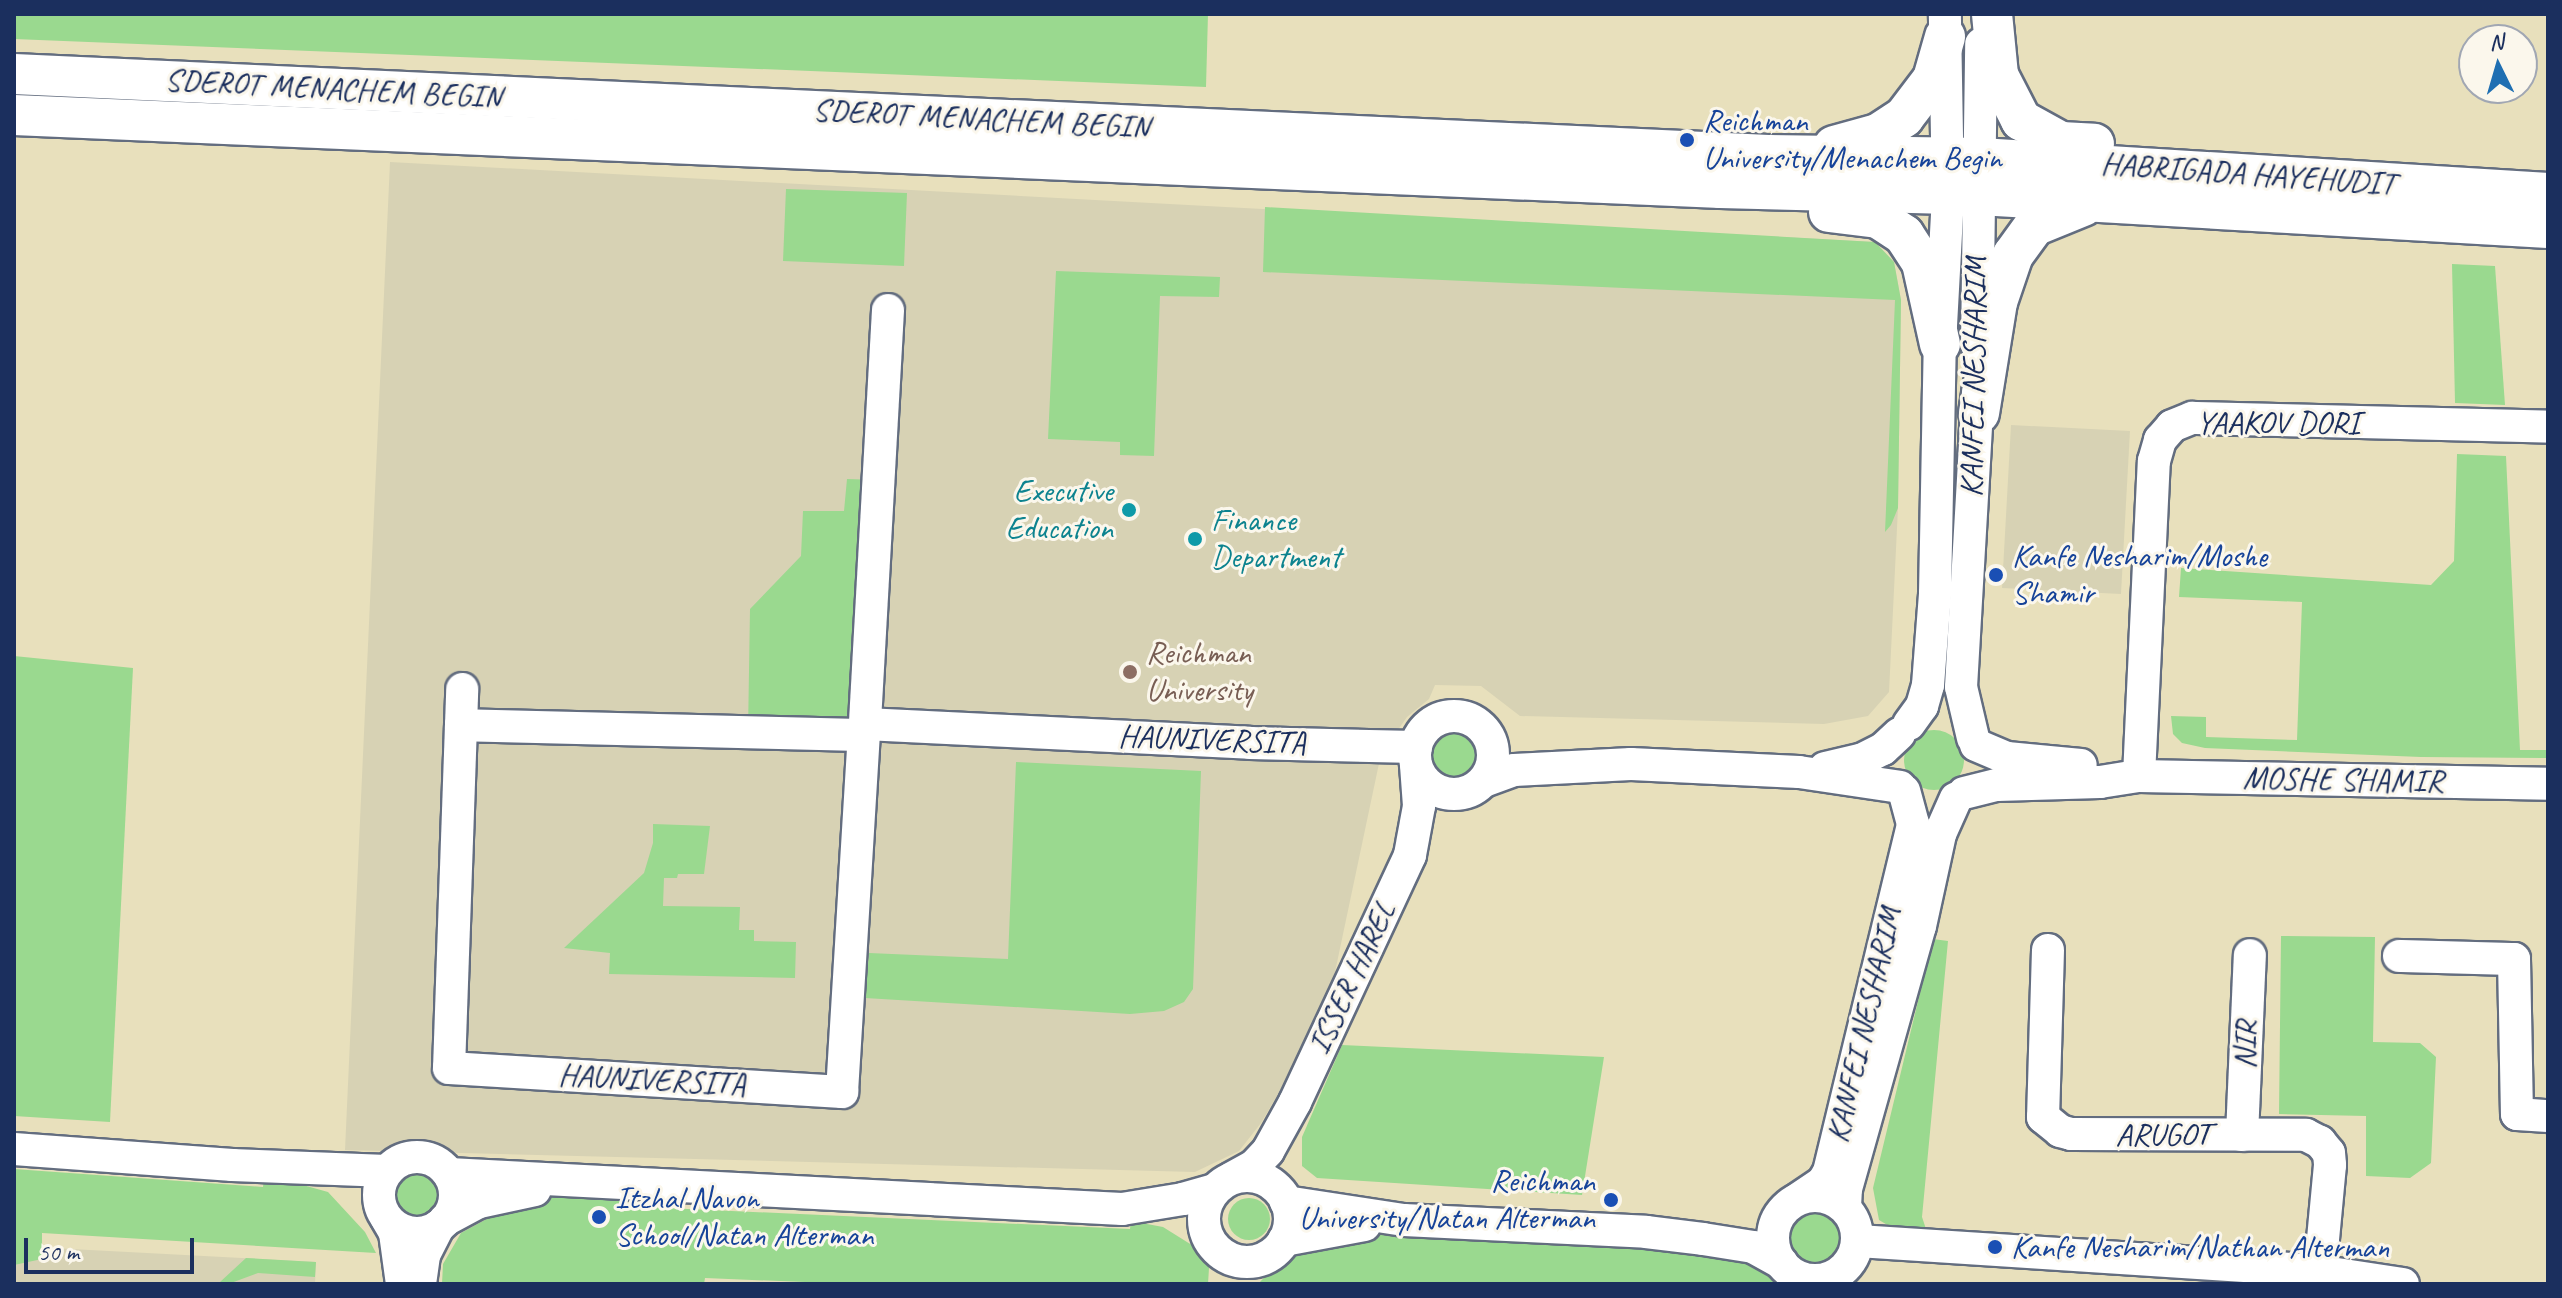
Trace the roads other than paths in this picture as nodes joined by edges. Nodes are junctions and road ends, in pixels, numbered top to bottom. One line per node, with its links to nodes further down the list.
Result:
1 (1980, 14): 7 (street, KANFEI NESHARIM)
2 (1992, 14): 8 (main road)
3 (1945, 26): 6 (main road); 7 (street, KANFEI NESHARIM)
4 (14, 74): 6 (main road, SDEROT MENACHEM BEGIN)
5 (14, 115): 9 (main road, SDEROT MENACHEM BEGIN)
6 (1768, 155): 7 (main road, SDEROT MENACHEM BEGIN)
7 (1964, 176): 8 (main road, HABRIGADA HAYEHUDIT); 9 (main road, SDEROT MENACHEM BEGIN); 11 (main road, HABRIGADA HAYEHUDIT); 14 (street, KANFEI NESHARIM); 15 (street, KANFEI NESHARIM)
8 (2303, 177): 10 (main road, HABRIGADA HAYEHUDIT)
9 (1720, 188): 14 (main road)
10 (2548, 193)
11 (2098, 202): 12 (main road, HABRIGADA HAYEHUDIT); 15 (main road)
12 (2548, 228)
13 (888, 310): 19 (street, HAUNIVERSITA)
14 (1940, 344): 20 (street, KANFEI NESHARIM)
15 (1979, 413): 22 (street, KANFEI NESHARIM)
16 (2548, 427): 26 (street, YAAKOV DORI)
17 (462, 689): 18 (street, HAUNIVERSITA)
18 (461, 725): 19 (street, HAUNIVERSITA); 19 (street, HAUNIVERSITA)
19 (864, 729): 23 (street, HAUNIVERSITA)
20 (1904, 729): 22 (street); 25 (street); 29 (street)
21 (1483, 730): 23 (street); 24 (street); 28 (street)
22 (1975, 742): 26 (street, MOSHE SHAMIR); 30 (street)
23 (1416, 756): 28 (street); 31 (street, ISSER HAREL)
24 (1578, 765): 25 (street); 28 (street)
25 (1799, 772): 29 (street)
26 (2139, 776): 27 (street, MOSHE SHAMIR); 30 (street, MOSHE SHAMIR)
27 (2548, 784)
28 (1474, 787): 31 (street, ISSER HAREL)
29 (1902, 789): 30 (street); 45 (street, KANFEI NESHARIM)
30 (1960, 795): 46 (street, KANFEI NESHARIM)
31 (1410, 855): 35 (street, ISSER HAREL)
32 (2048, 950): 37 (street, ARUGOT)
33 (2250, 955): 37 (street, NIR)
34 (2399, 956): 36 (street)
35 (1295, 1102): 43 (street, ISSER HAREL); 44 (street, ISSER HAREL)
36 (2548, 1116)
37 (2242, 1135): 56 (street, ARUGOT)
38 (14, 1149): 39 (street)
39 (232, 1165): 40 (street); 48 (street)
40 (387, 1171): 41 (street); 48 (street)
41 (449, 1174): 42 (street); 50 (street)
42 (569, 1182): 47 (street); 50 (street)
43 (1224, 1184): 44 (street); 47 (street); 53 (street)
44 (1284, 1198): 49 (street); 54 (street)
45 (1793, 1202): 46 (street); 51 (street, KANFEI NESHARIM); 55 (street)
46 (1845, 1207): 52 (street)
47 (1122, 1209): 53 (street)
48 (383, 1212): 50 (street); 59 (street)
49 (1404, 1220): 51 (street); 54 (street)
50 (442, 1223): 60 (street)
51 (1646, 1232): 55 (street)
52 (1858, 1241): 57 (street); 58 (street)
53 (1212, 1244): 54 (street); 61 (street)
54 (1265, 1261)
55 (1782, 1263): 58 (street)
56 (2310, 1270): 57 (street); 62 (street)
57 (2262, 1276)
58 (1826, 1281)
59 (402, 1284)
60 (420, 1284)
61 (1218, 1284)
62 (2403, 1284)

